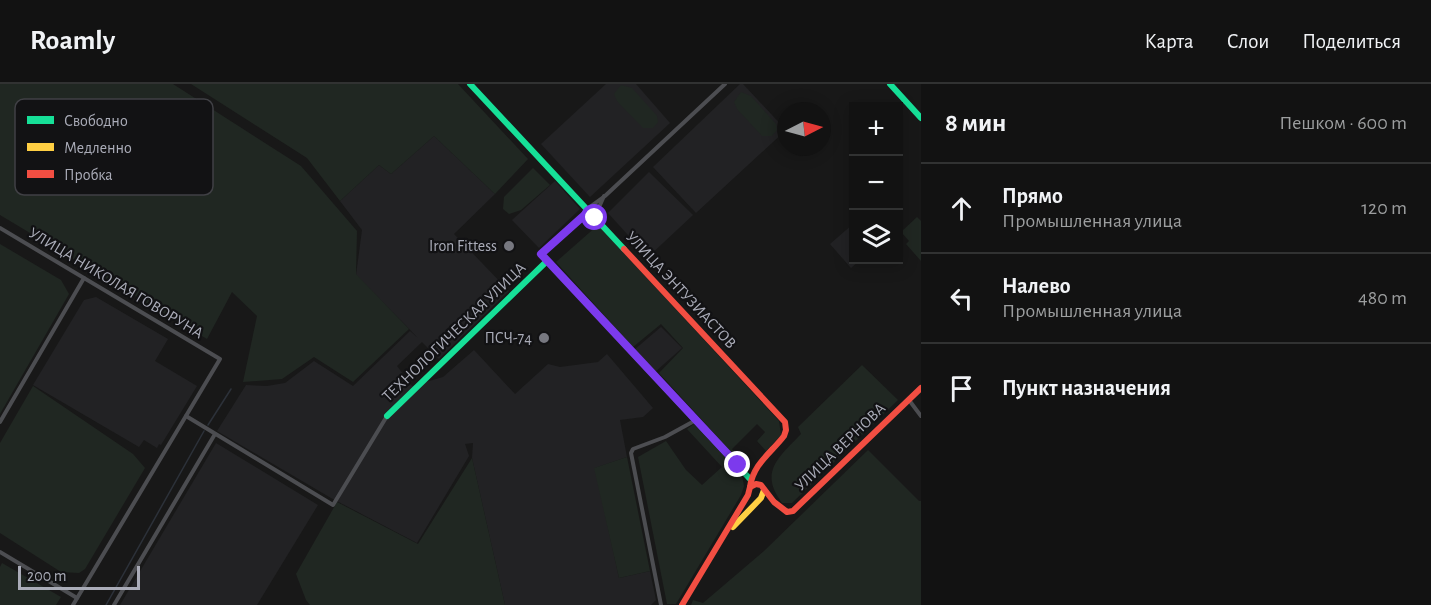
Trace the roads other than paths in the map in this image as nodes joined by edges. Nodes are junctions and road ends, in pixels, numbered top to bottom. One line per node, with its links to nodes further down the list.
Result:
1 (470, 84): 5 (street, УЛИЦА ЭНТУЗИАСТОВ)
2 (724, 84): 5 (street)
3 (890, 84): 4 (street)
4 (921, 118)
5 (589, 211): 7 (street); 17 (street, УЛИЦА ЭНТУЗИАСТОВ)
6 (0, 228): 8 (street, УЛИЦА НИКОЛАЯ ГОВОРУНА)
7 (547, 261): 12 (street, ТЕХНОЛОГИЧЕСКАЯ УЛИЦА); 14 (street)
8 (84, 278): 11 (street, УЛИЦА НИКОЛАЯ ГОВОРУНА); 15 (street)
9 (921, 388): 10 (street, УЛИЦА ВЕРНОВА)
10 (908, 400): 13 (street); 23 (street, УЛИЦА ВЕРНОВА)
11 (186, 416): 16 (street); 26 (street)
12 (387, 416): 16 (street, ТЕХНОЛОГИЧЕСКАЯ УЛИЦА)
13 (921, 416)
14 (696, 420): 18 (street); 29 (street)
15 (0, 422)
16 (215, 434): 28 (street)
17 (757, 465): 18 (street, УЛИЦА ЭНТУЗИАСТОВ); 19 (street)
18 (750, 479): 20 (street, УЛИЦА ЭНТУЗИАСТОВ)
19 (759, 484): 20 (street); 21 (street)
20 (750, 489): 22 (street); 24 (street)
21 (764, 490): 22 (street); 23 (street)
22 (760, 498): 23 (street, УЛИЦА ВЕРНОВА); 24 (street)
23 (774, 502)
24 (724, 536): 30 (street)
25 (0, 552): 26 (street)
26 (77, 598): 27 (street)
27 (73, 605)
28 (114, 605)
29 (661, 605)
30 (682, 605)

